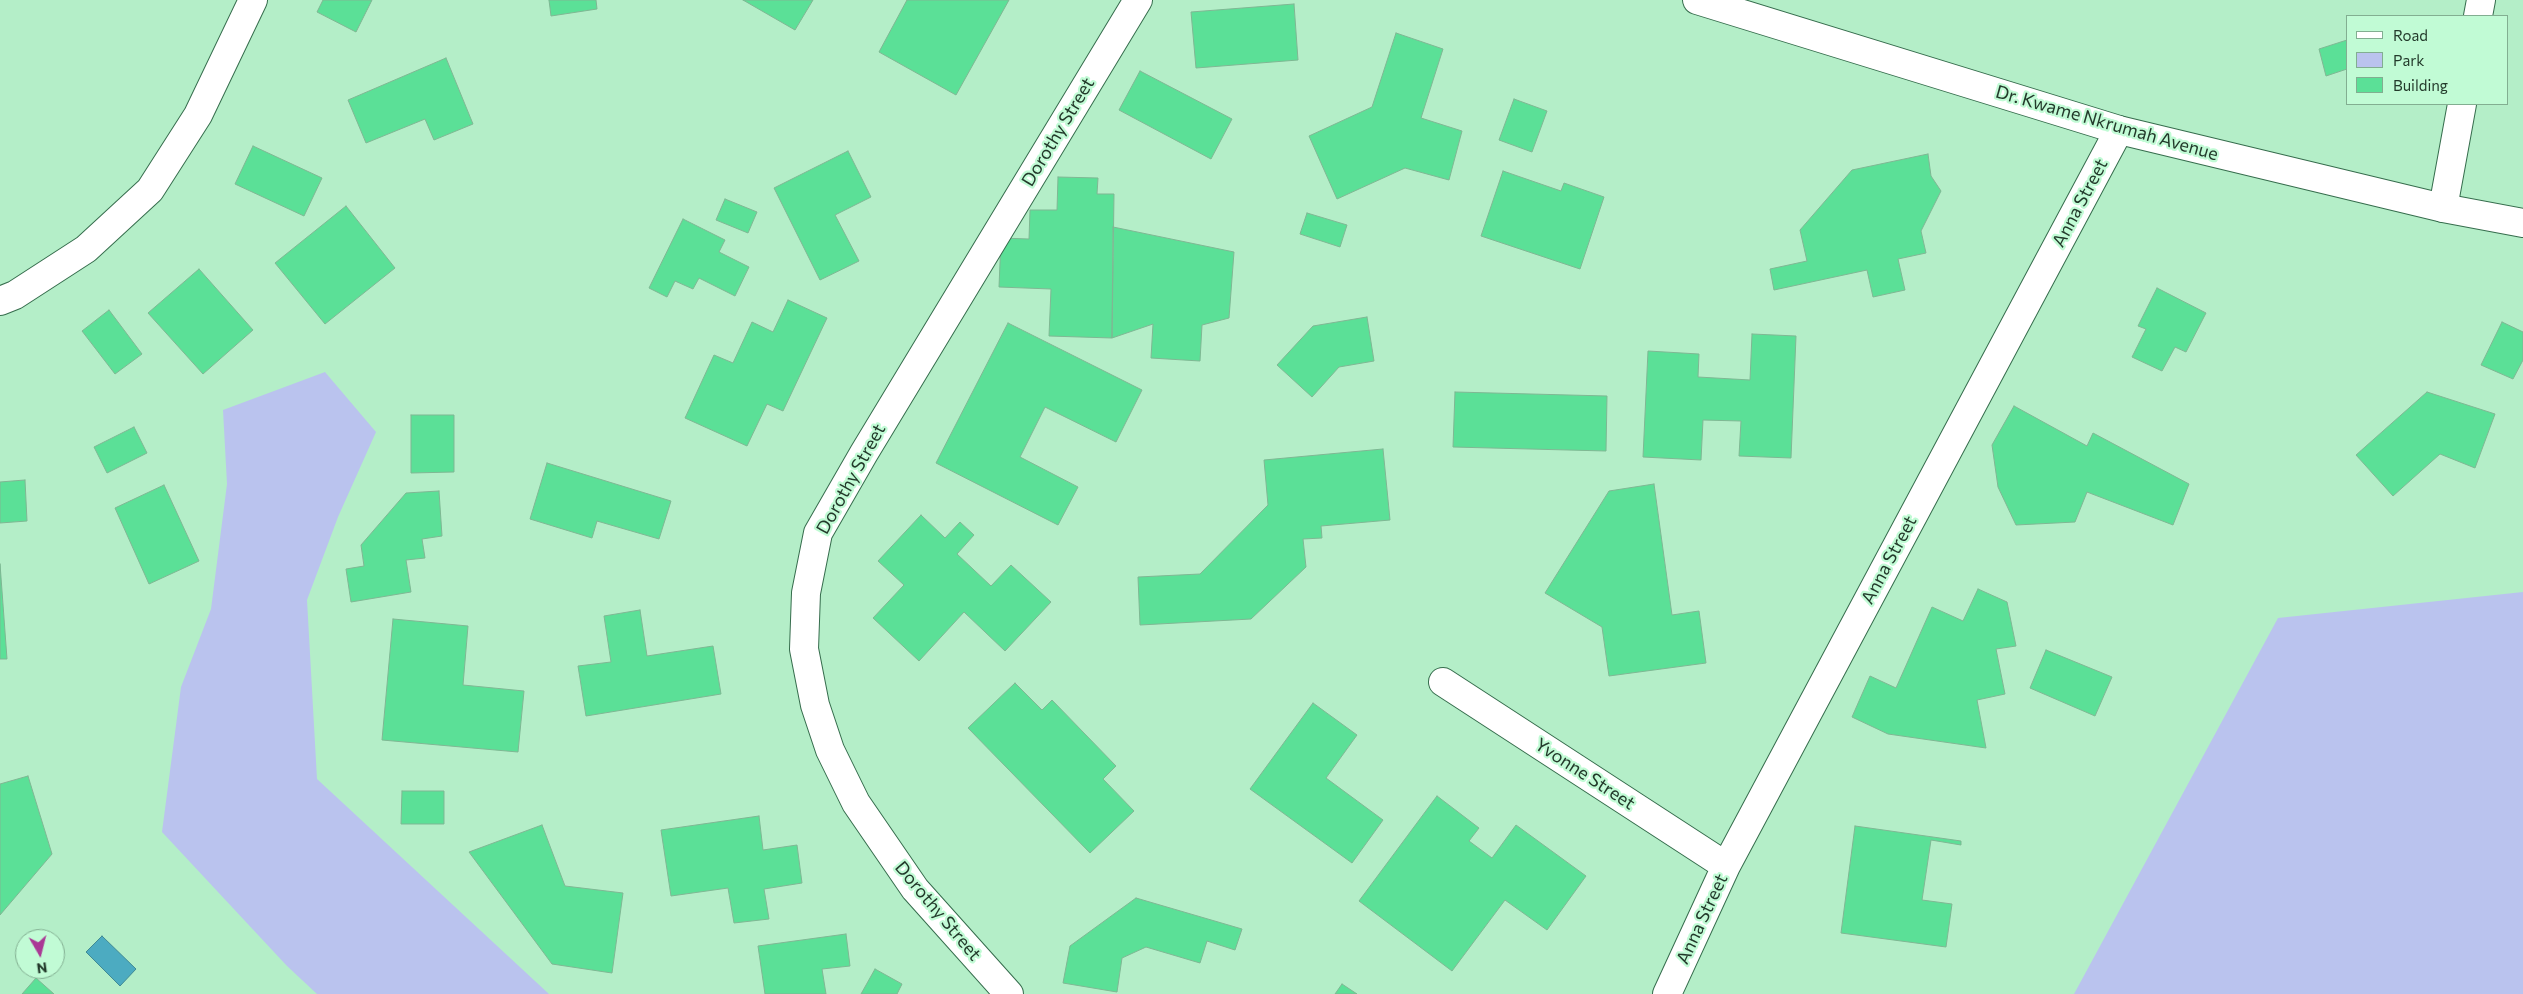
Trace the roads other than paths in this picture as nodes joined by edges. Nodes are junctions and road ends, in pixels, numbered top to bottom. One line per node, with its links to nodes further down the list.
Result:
1 (253, 0): 10 (street)
2 (1138, 0): 13 (street, Dorothy Street)
3 (1697, 0): 7 (street, Dr. Kwame Nkrumah Avenue)
4 (2481, 0): 5 (street)
5 (2478, 15)
6 (2462, 105): 8 (street)
7 (2119, 130): 8 (street, Dr. Kwame Nkrumah Avenue); 12 (street, Anna Street)
8 (2443, 208): 9 (street, Dr. Kwame Nkrumah Avenue)
9 (2523, 223)
10 (0, 301)
11 (1443, 682): 12 (street, Yvonne Street)
12 (1726, 866): 14 (street, Anna Street)
13 (1009, 994)
14 (1667, 994)

